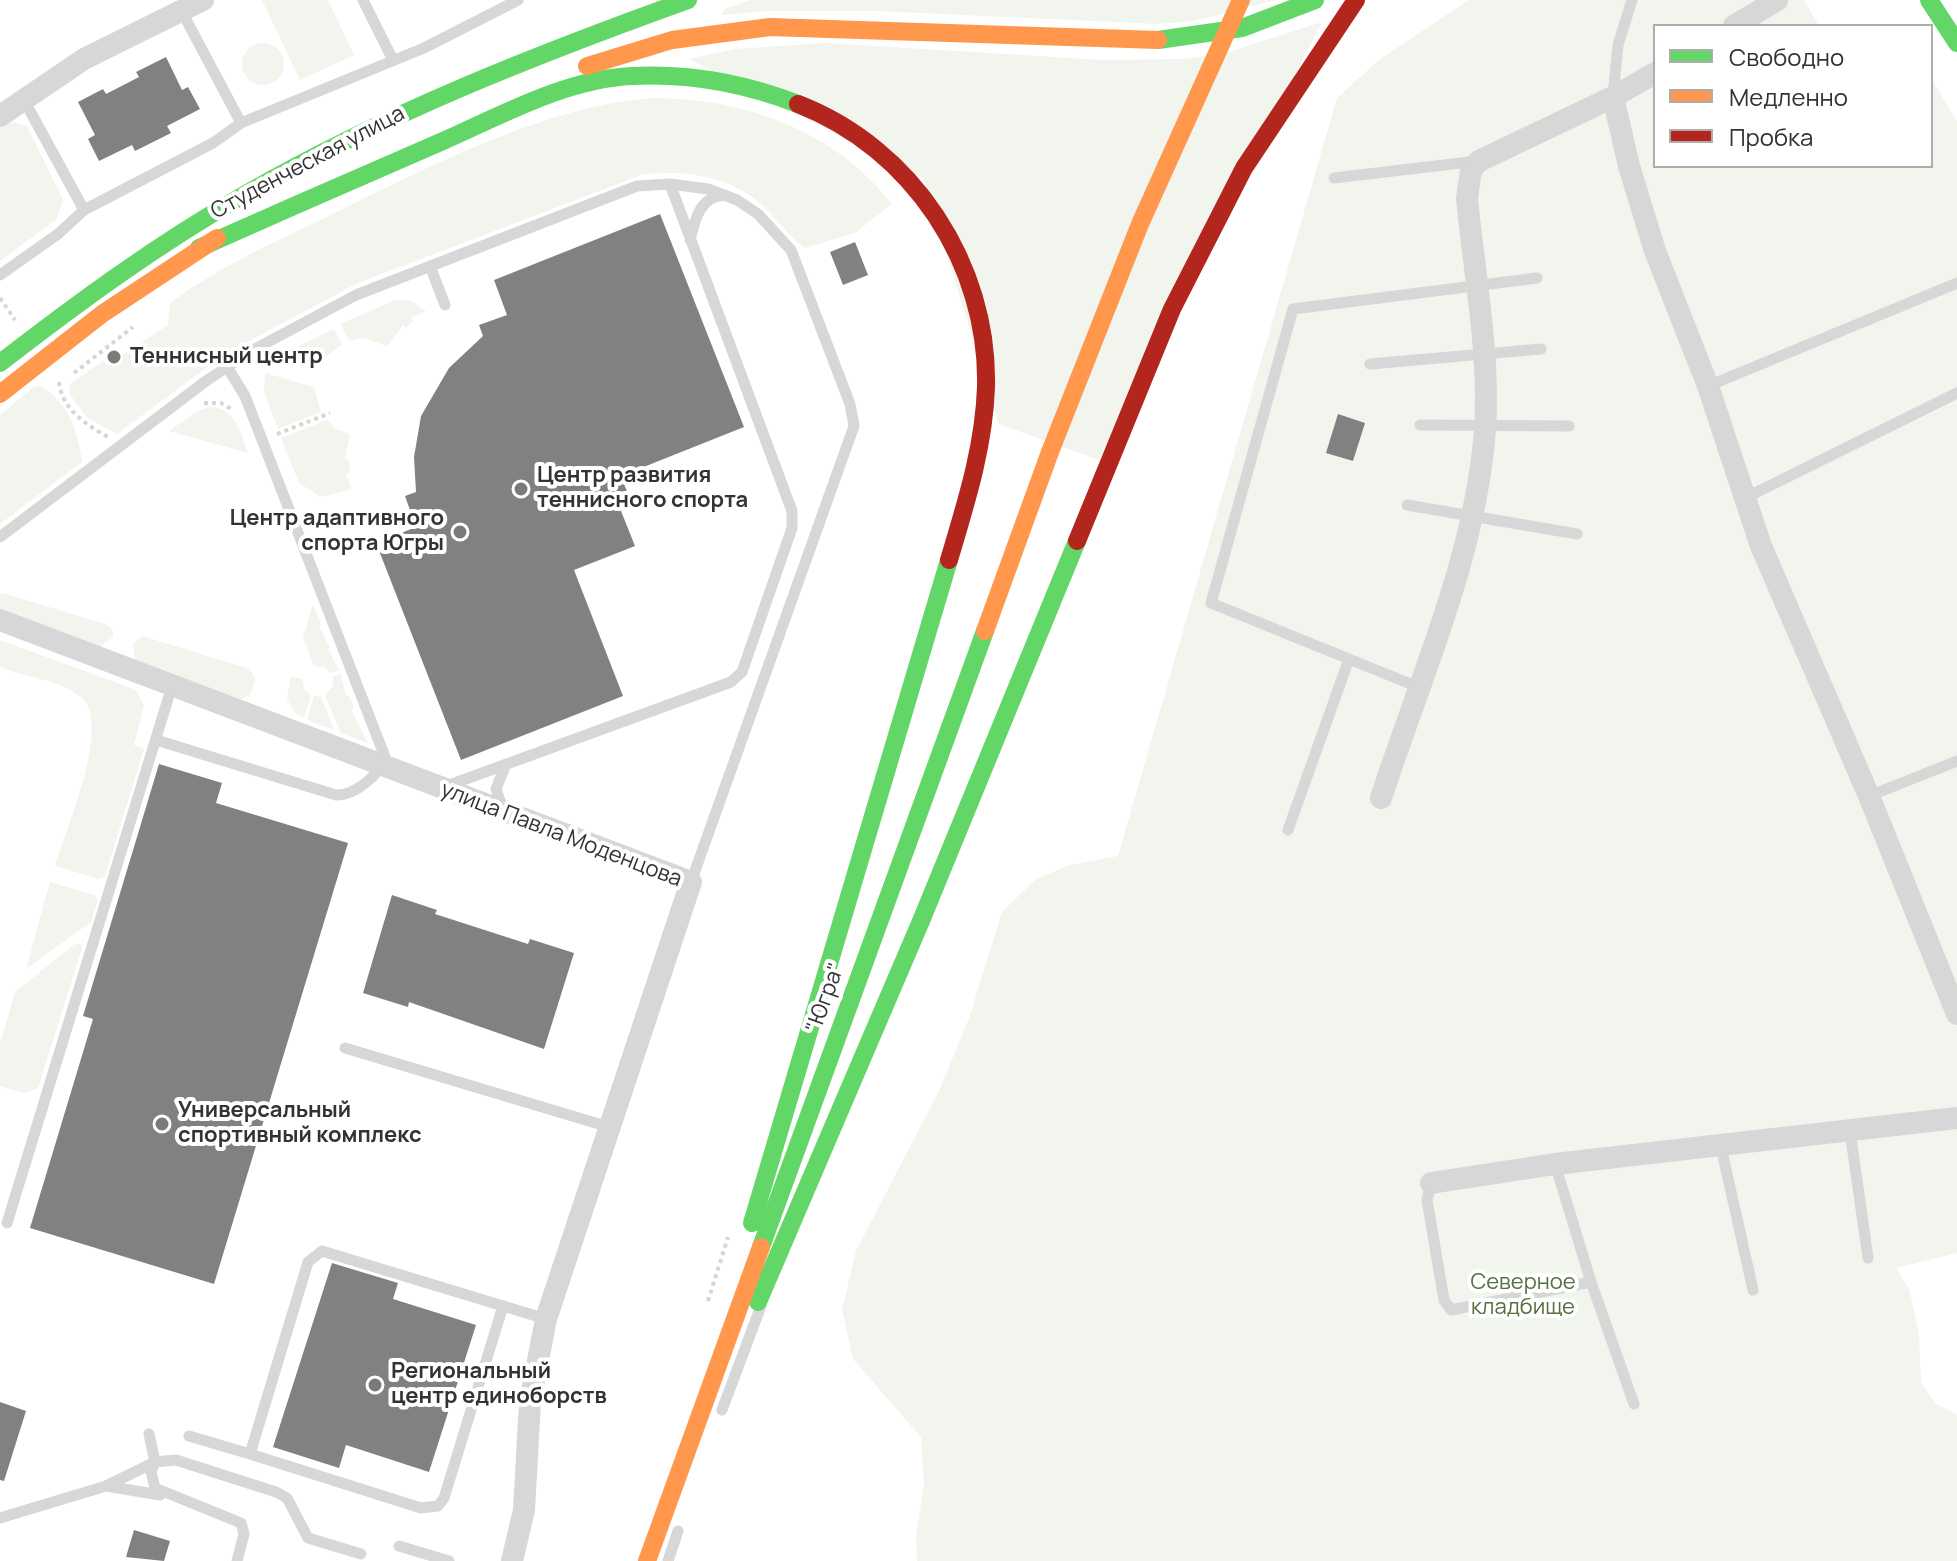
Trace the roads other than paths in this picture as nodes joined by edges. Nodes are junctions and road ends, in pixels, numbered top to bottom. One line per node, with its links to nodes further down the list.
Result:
1 (203, 0): 12 (street)
2 (363, 0): 15 (lane)
3 (518, 0): 15 (lane)
4 (688, 0): 11 (main road, Студенческая улица)
5 (1241, 0): 87 (main road, "Югра", bridge)
6 (1315, 0): 27 (main road, Студенческая улица)
7 (1356, 0): 73 (main road)
8 (1632, 0): 17 (lane)
9 (1777, 0): 13 (street)
10 (1929, 0): 14 (main road)
11 (662, 4): 36 (main road, Студенческая улица)
12 (181, 10): 18 (street); 20 (lane)
13 (1737, 24)
14 (1957, 43)
15 (392, 58): 20 (lane)
16 (1653, 74): 17 (street)
17 (1613, 97): 21 (street); 39 (street)
18 (24, 100): 19 (street); 25 (lane)
19 (0, 116)
20 (241, 123): 25 (lane)
21 (1479, 161): 22 (lane); 32 (street)
22 (1334, 178)
23 (670, 184): 24 (lane); 26 (lane); 28 (lane)
24 (737, 200): 26 (lane); 63 (lane)
25 (84, 210): 29 (lane)
26 (690, 241): 56 (lane)
27 (199, 248): 41 (main road, Студенческая улица); 87 (main road)
28 (430, 266): 33 (lane); 38 (lane)
29 (0, 275)
30 (1537, 278): 32 (lane)
31 (1957, 283): 39 (lane)
32 (1475, 284): 35 (street); 51 (lane)
33 (445, 305)
34 (1541, 349): 35 (lane)
35 (1483, 355): 37 (lane); 43 (street)
36 (0, 363)
37 (1370, 364)
38 (227, 367): 49 (lane); 57 (lane)
39 (1708, 386): 45 (street)
40 (1957, 393): 45 (lane)
41 (0, 394)
42 (1420, 425): 43 (lane)
43 (1485, 426): 44 (lane); 47 (street)
44 (1569, 426)
45 (1745, 498): 59 (street)
46 (1407, 505): 47 (lane)
47 (1472, 516): 48 (lane); 53 (street)
48 (1577, 534)
49 (0, 537)
50 (0, 620): 52 (street, улица Павла Моденцова)
51 (1349, 659): 53 (lane); 62 (lane)
52 (172, 686): 54 (lane); 57 (street, улица Павла Моденцова)
53 (1418, 687): 60 (street)
54 (156, 740): 57 (lane); 72 (lane)
55 (1957, 761): 59 (lane)
56 (506, 764): 58 (lane); 61 (lane)
57 (383, 767): 58 (street, улица Павла Моденцова)
58 (440, 788): 61 (street, улица Павла Моденцова)
59 (1869, 796): 64 (street)
60 (1381, 798)
61 (506, 814): 63 (street, улица Павла Моденцова)
62 (1288, 830)
63 (691, 882): 67 (street, улица Павла Моденцова)
64 (1957, 1014)
65 (345, 1048): 67 (lane)
66 (1957, 1118): 68 (street)
67 (609, 1127): 78 (street, улица Павла Моденцова)
68 (1850, 1131): 69 (street); 74 (lane)
69 (1721, 1147): 70 (street); 76 (lane)
70 (1555, 1164): 71 (street); 75 (lane)
71 (1431, 1183): 75 (lane)
72 (7, 1223)
73 (793, 1224): 80 (lane); 87 (main road)
74 (1868, 1258)
75 (1591, 1282): 79 (lane)
76 (1753, 1290)
77 (503, 1306): 78 (lane); 82 (lane); 82 (lane)
78 (546, 1319): 94 (street, улица Павла Моденцова)
79 (1634, 1404)
80 (715, 1427)
81 (189, 1436): 82 (lane)
82 (250, 1454)
83 (155, 1462): 84 (lane); 84 (lane); 86 (lane); 91 (lane)
84 (124, 1476): 85 (lane)
85 (106, 1486): 86 (lane); 89 (lane)
86 (165, 1495): 92 (lane)
87 (669, 1499): 95 (main road, "Югра")
88 (683, 1516): 96 (lane)
89 (0, 1518)
90 (399, 1546): 93 (lane)
91 (361, 1554)
92 (237, 1561)
93 (449, 1561)
94 (512, 1561)
95 (647, 1561)
96 (668, 1561)

